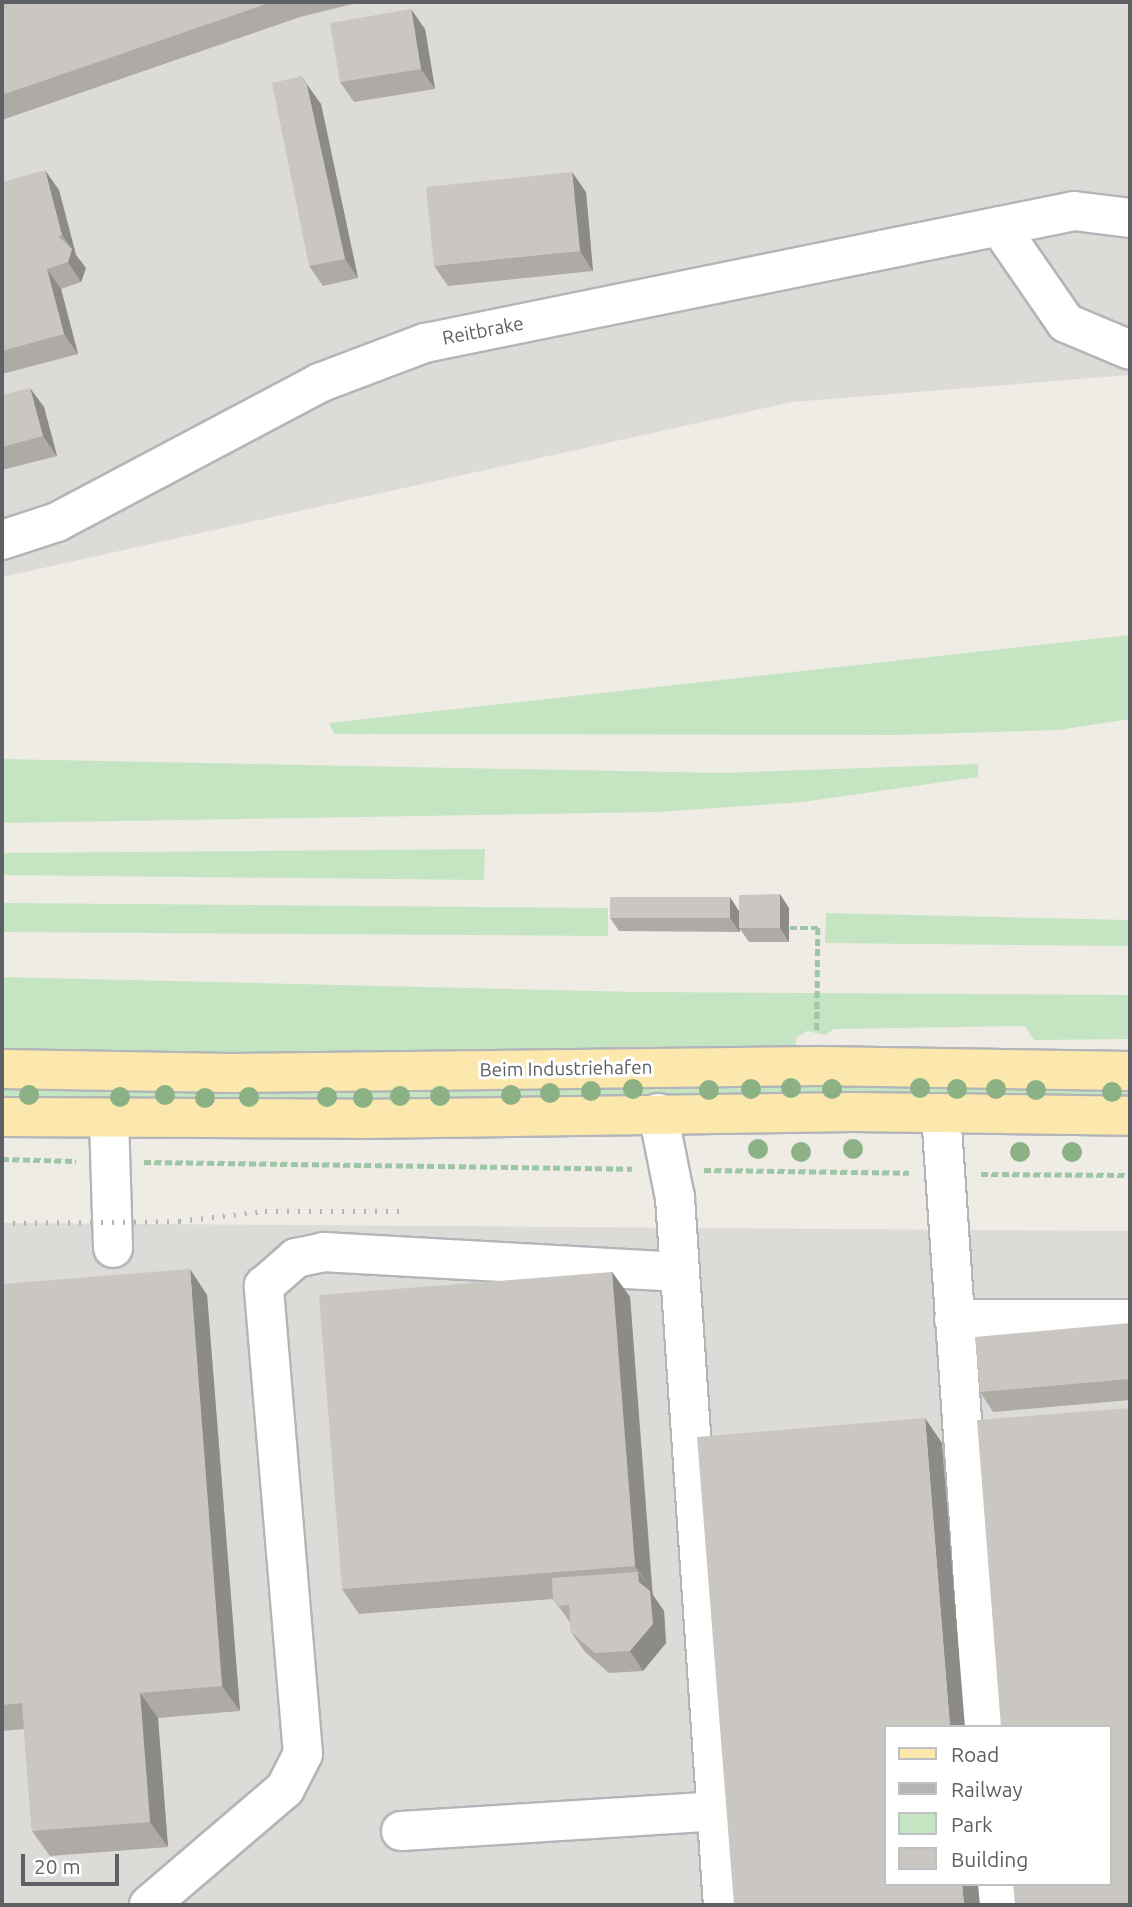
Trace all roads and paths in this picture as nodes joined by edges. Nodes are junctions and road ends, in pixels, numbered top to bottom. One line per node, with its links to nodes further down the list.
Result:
1 (1130, 218): 2 (street, Reitbrake)
2 (999, 226): 3 (street); 4 (street, Reitbrake)
3 (1130, 350)
4 (2, 540)
5 (790, 928): 6 (path)
6 (817, 1036)
7 (2, 1069): 8 (main road, Beim Industriehafen)
8 (1130, 1071)
9 (657, 1113): 10 (main road); 13 (main road); 16 (street)
10 (941, 1113): 11 (main road); 17 (street)
11 (1130, 1116)
12 (2, 1117): 13 (main road)
13 (109, 1119): 15 (street)
14 (2, 1159): 15 (path)
15 (110, 1161): 16 (path); 19 (street)
16 (670, 1169): 17 (path); 20 (street)
17 (948, 1173): 18 (path); 21 (street)
18 (1130, 1175)
19 (113, 1248)
20 (679, 1272): 24 (street); 27 (street)
21 (954, 1318): 22 (street); 23 (street)
22 (1130, 1319)
23 (983, 1725)
24 (716, 1811): 25 (street); 28 (street)
25 (401, 1831)
26 (995, 1886): 29 (street)
27 (149, 1905)
28 (723, 1905)
29 (997, 1905)

